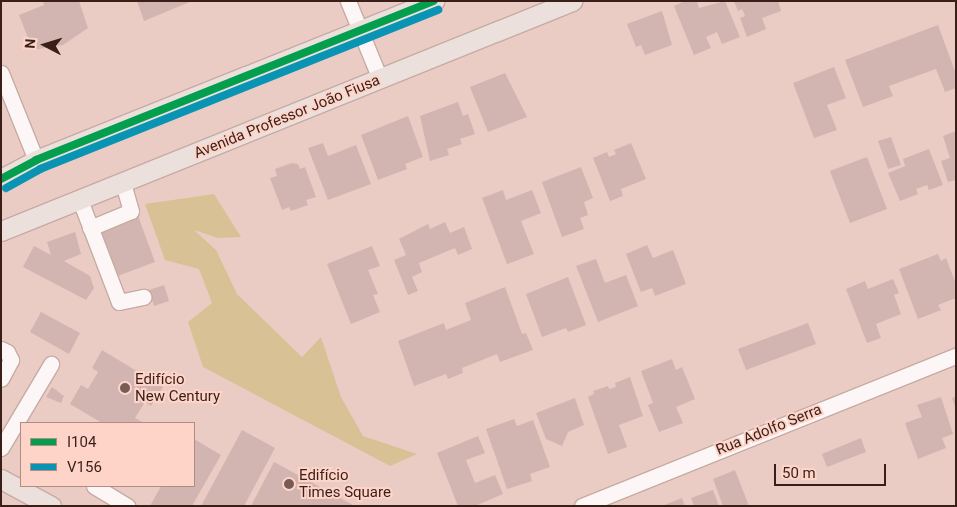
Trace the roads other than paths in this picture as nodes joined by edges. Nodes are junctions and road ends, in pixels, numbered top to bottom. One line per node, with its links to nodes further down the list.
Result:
1 (348, 1): 4 (street)
2 (434, 1): 4 (main road)
3 (572, 1): 6 (main road, Avenida Professor João Fiusa)
4 (359, 30): 6 (street); 7 (main road)
5 (1, 73): 7 (street)
6 (380, 79): 9 (main road, Avenida Professor João Fiusa)
7 (36, 160): 8 (main road)
8 (2, 178)
9 (123, 183): 10 (main road, Avenida Professor João Fiusa); 11 (street)
10 (80, 200): 11 (street); 12 (main road, Avenida Professor João Fiusa)
11 (90, 228): 13 (street)
12 (1, 231)
13 (144, 297)
14 (1, 348): 17 (street)
15 (956, 356): 25 (street, Rua Adolfo Serra)
16 (51, 364): 18 (street)
17 (1, 379)
18 (1, 448)
19 (1, 479): 20 (main road)
20 (20, 486)
21 (96, 487): 24 (street)
22 (28, 489): 23 (main road)
23 (51, 506)
24 (128, 506)
25 (582, 506)

